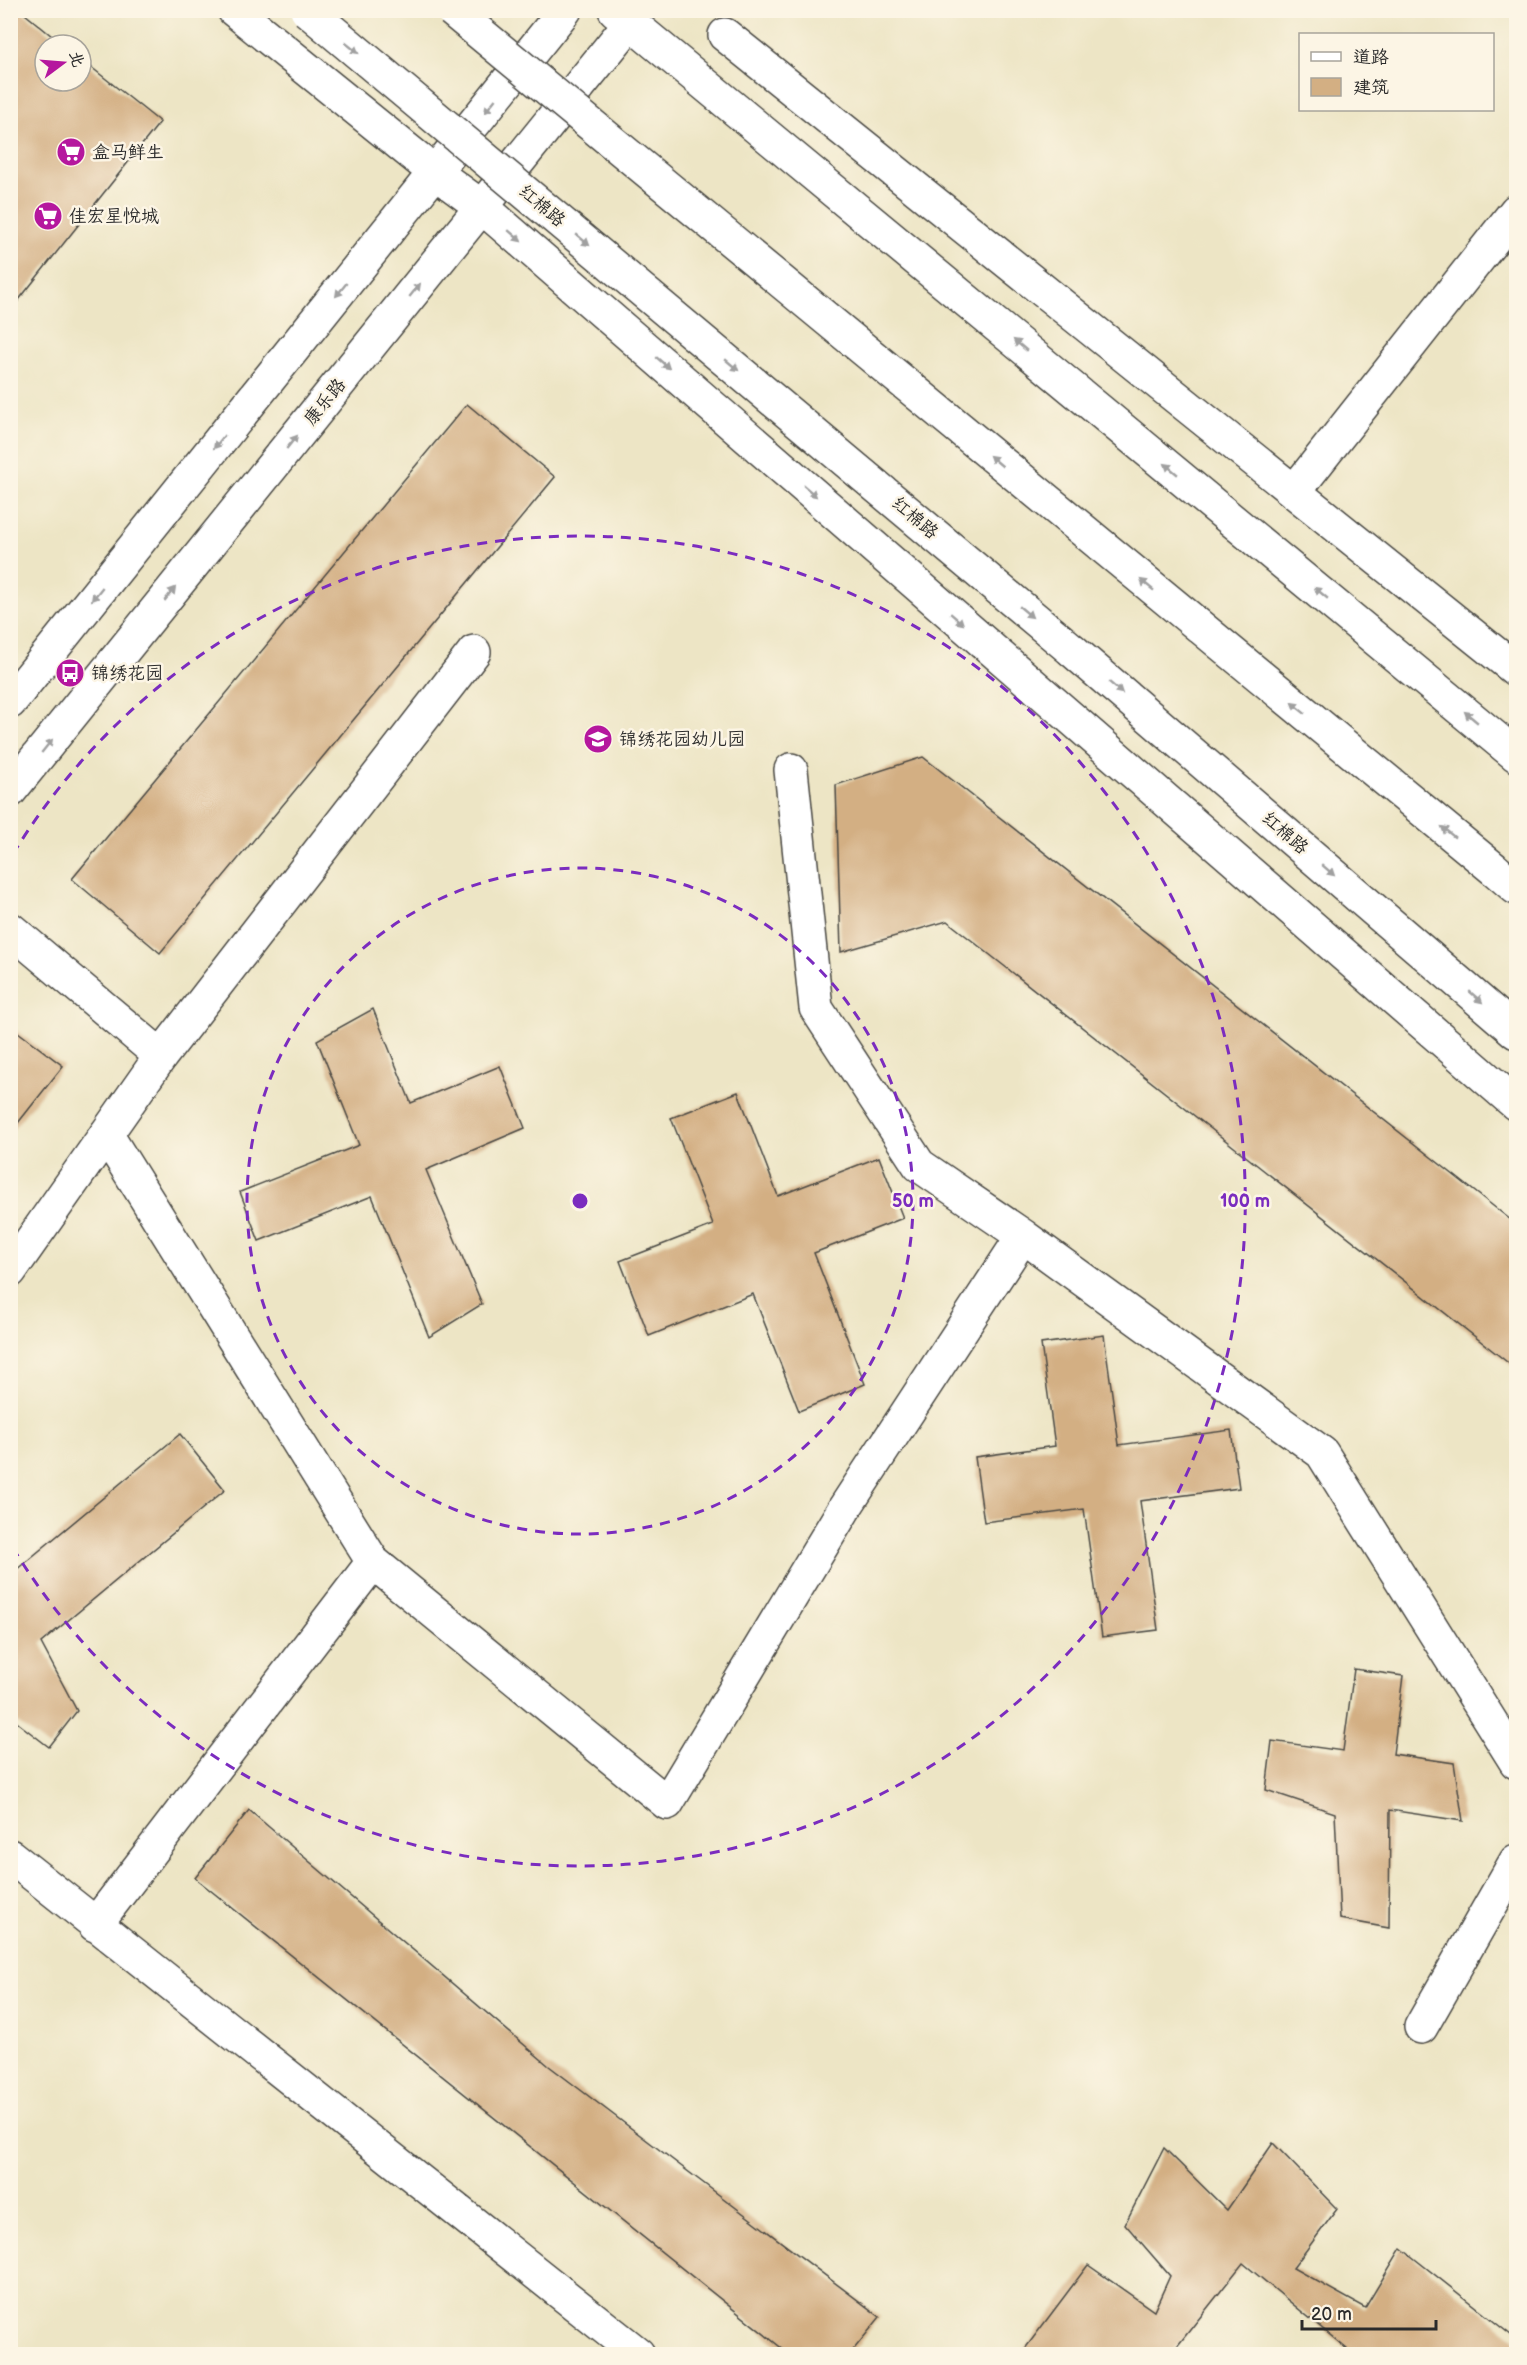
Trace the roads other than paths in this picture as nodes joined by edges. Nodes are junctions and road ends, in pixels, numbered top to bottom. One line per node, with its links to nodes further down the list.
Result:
1 (234, 10): 7 (main road)
2 (307, 10): 19 (main road, 红棉路, one-way to 19, bridge)
3 (452, 10): 17 (main road, one-way to 3, bridge)
4 (560, 12): 7 (main road, one-way to 7)
5 (626, 15): 8 (main road, 康乐路); 14 (main road, one-way to 5)
6 (725, 34): 10 (main road)
7 (436, 174): 8 (main road); 13 (main road, one-way to 13)
8 (482, 207): 16 (main road, 康乐路, one-way to 8); 21 (main road, one-way to 21)
9 (1516, 211): 10 (main road)
10 (1294, 492): 12 (main road)
11 (474, 652): 20 (main road)
12 (1516, 670)
13 (10, 702)
14 (1516, 755)
15 (791, 770): 23 (main road)
16 (10, 791)
17 (1505, 879)
18 (10, 929): 20 (main road)
19 (1516, 1032)
20 (161, 1056): 22 (main road)
21 (1516, 1104)
22 (106, 1134): 24 (main road); 25 (main road)
23 (1023, 1236): 25 (main road); 26 (main road)
24 (10, 1271)
25 (374, 1562): 29 (main road)
26 (1516, 1762)
27 (10, 1857): 29 (main road)
28 (1516, 1861): 30 (main road)
29 (95, 1925): 31 (main road)
30 (1421, 2027)
31 (638, 2355)

